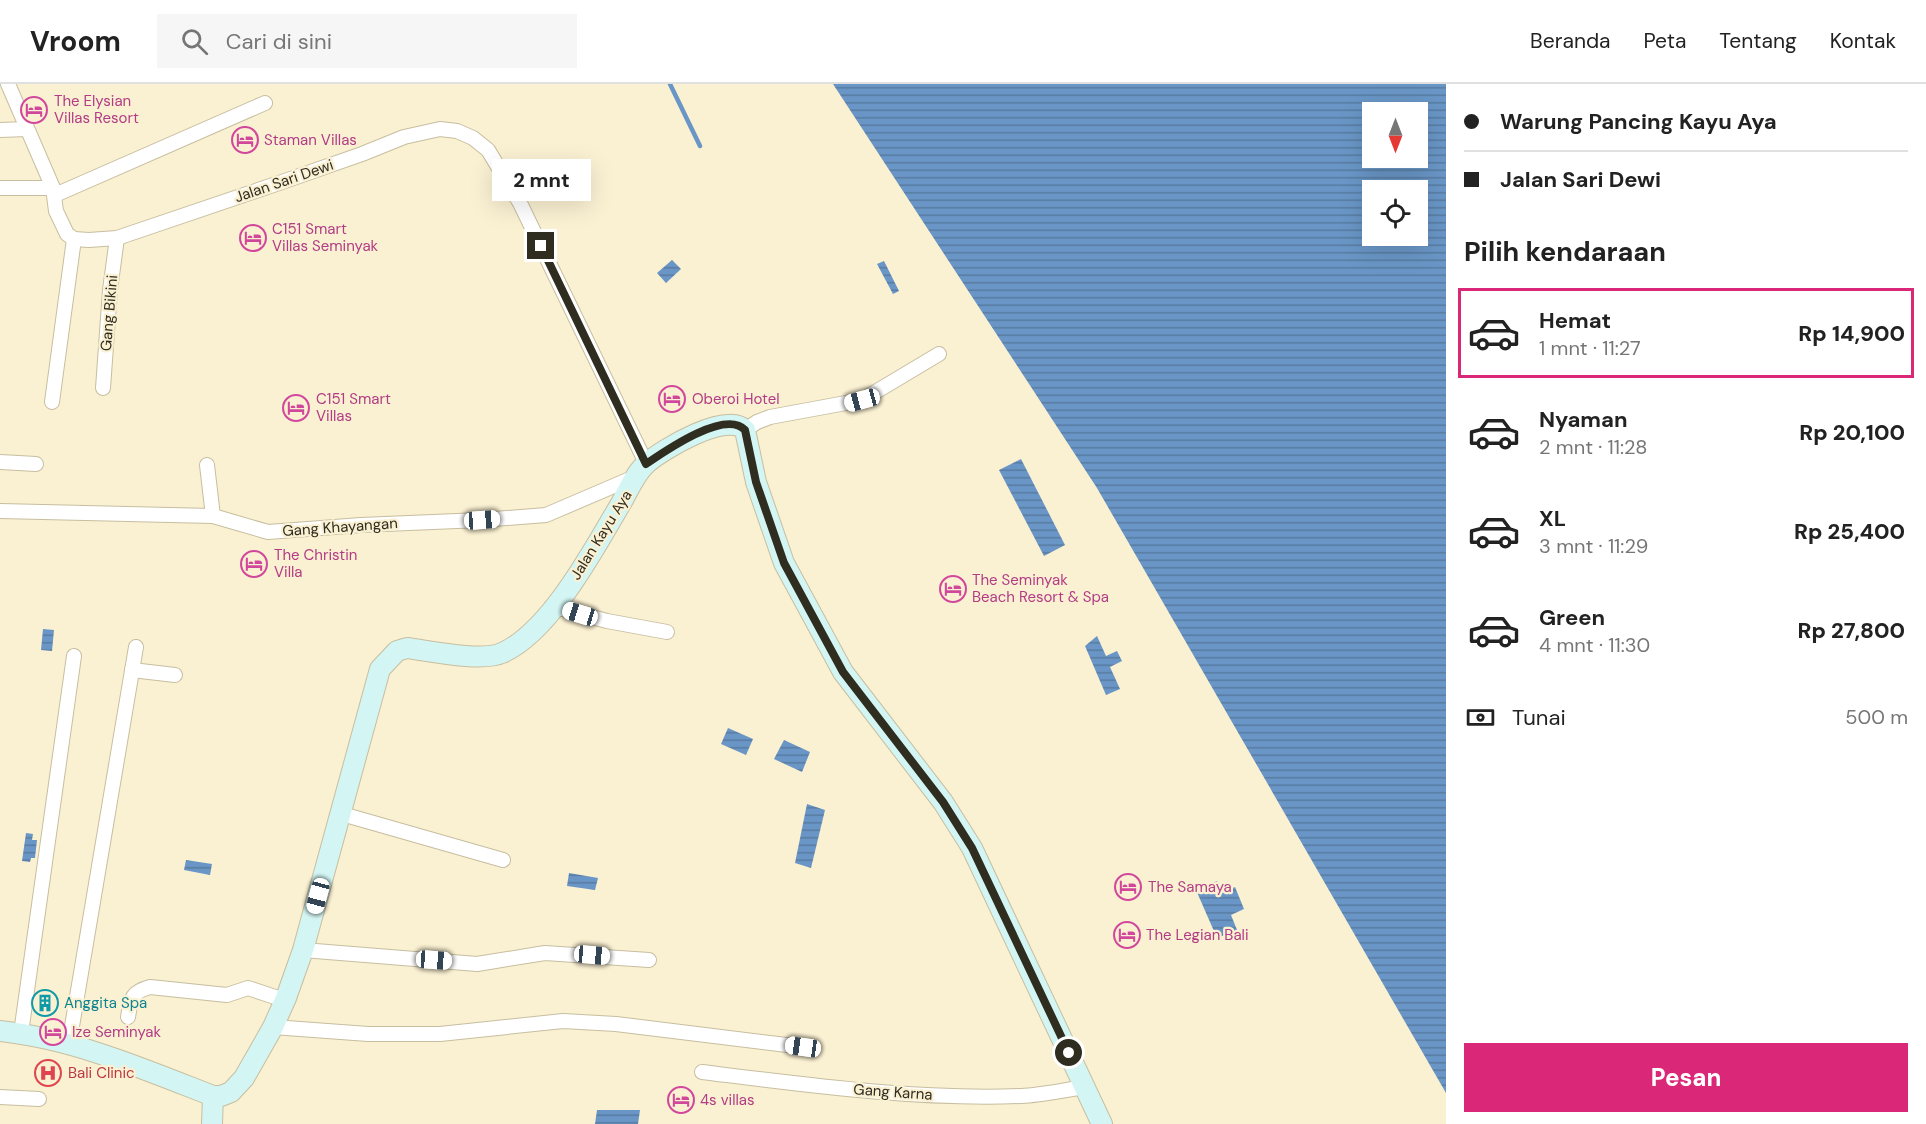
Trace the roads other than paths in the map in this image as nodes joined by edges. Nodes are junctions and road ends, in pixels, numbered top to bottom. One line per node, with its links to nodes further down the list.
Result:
1 (8, 84): 3 (street)
2 (265, 103): 6 (street)
3 (27, 129): 4 (street); 6 (street)
4 (0, 130)
5 (0, 188): 6 (street)
6 (54, 192): 8 (street)
7 (117, 238): 8 (street, Jalan Sari Dewi); 10 (street, Gang Bikini); 16 (street, Jalan Sari Dewi)
8 (74, 239): 11 (street)
9 (939, 354): 12 (street)
10 (103, 388)
11 (52, 402)
12 (745, 430): 16 (main road, Jalan Kayu Aya); 37 (main road)
13 (0, 462): 14 (street)
14 (36, 464)
15 (207, 465): 18 (street)
16 (642, 470): 18 (street, Gang Khayangan); 19 (main road, Jalan Kayu Aya)
17 (0, 511): 18 (street, Gang Khayangan)
18 (213, 516)
19 (555, 607): 20 (street); 25 (main road, Jalan Kayu Aya)
20 (667, 632)
21 (136, 647): 23 (street)
22 (74, 656): 33 (street)
23 (132, 670): 24 (street); 34 (street)
24 (175, 675)
25 (342, 814): 26 (street); 27 (main road, Jalan Kayu Aya)
26 (503, 860)
27 (303, 950): 28 (street); 29 (main road, Jalan Kayu Aya)
28 (649, 960)
29 (286, 998): 30 (street); 31 (main road, Jalan Kayu Aya)
30 (128, 1017)
31 (273, 1027): 35 (street); 38 (main road, Jalan Kayu Aya)
32 (0, 1031): 33 (main road)
33 (21, 1033): 34 (main road)
34 (69, 1044): 38 (main road)
35 (803, 1047)
36 (702, 1072): 37 (street, Gang Karna)
37 (1085, 1087): 42 (main road)
38 (220, 1095): 41 (main road)
39 (0, 1097): 40 (street)
40 (39, 1099)
41 (212, 1124)
42 (1102, 1124)

